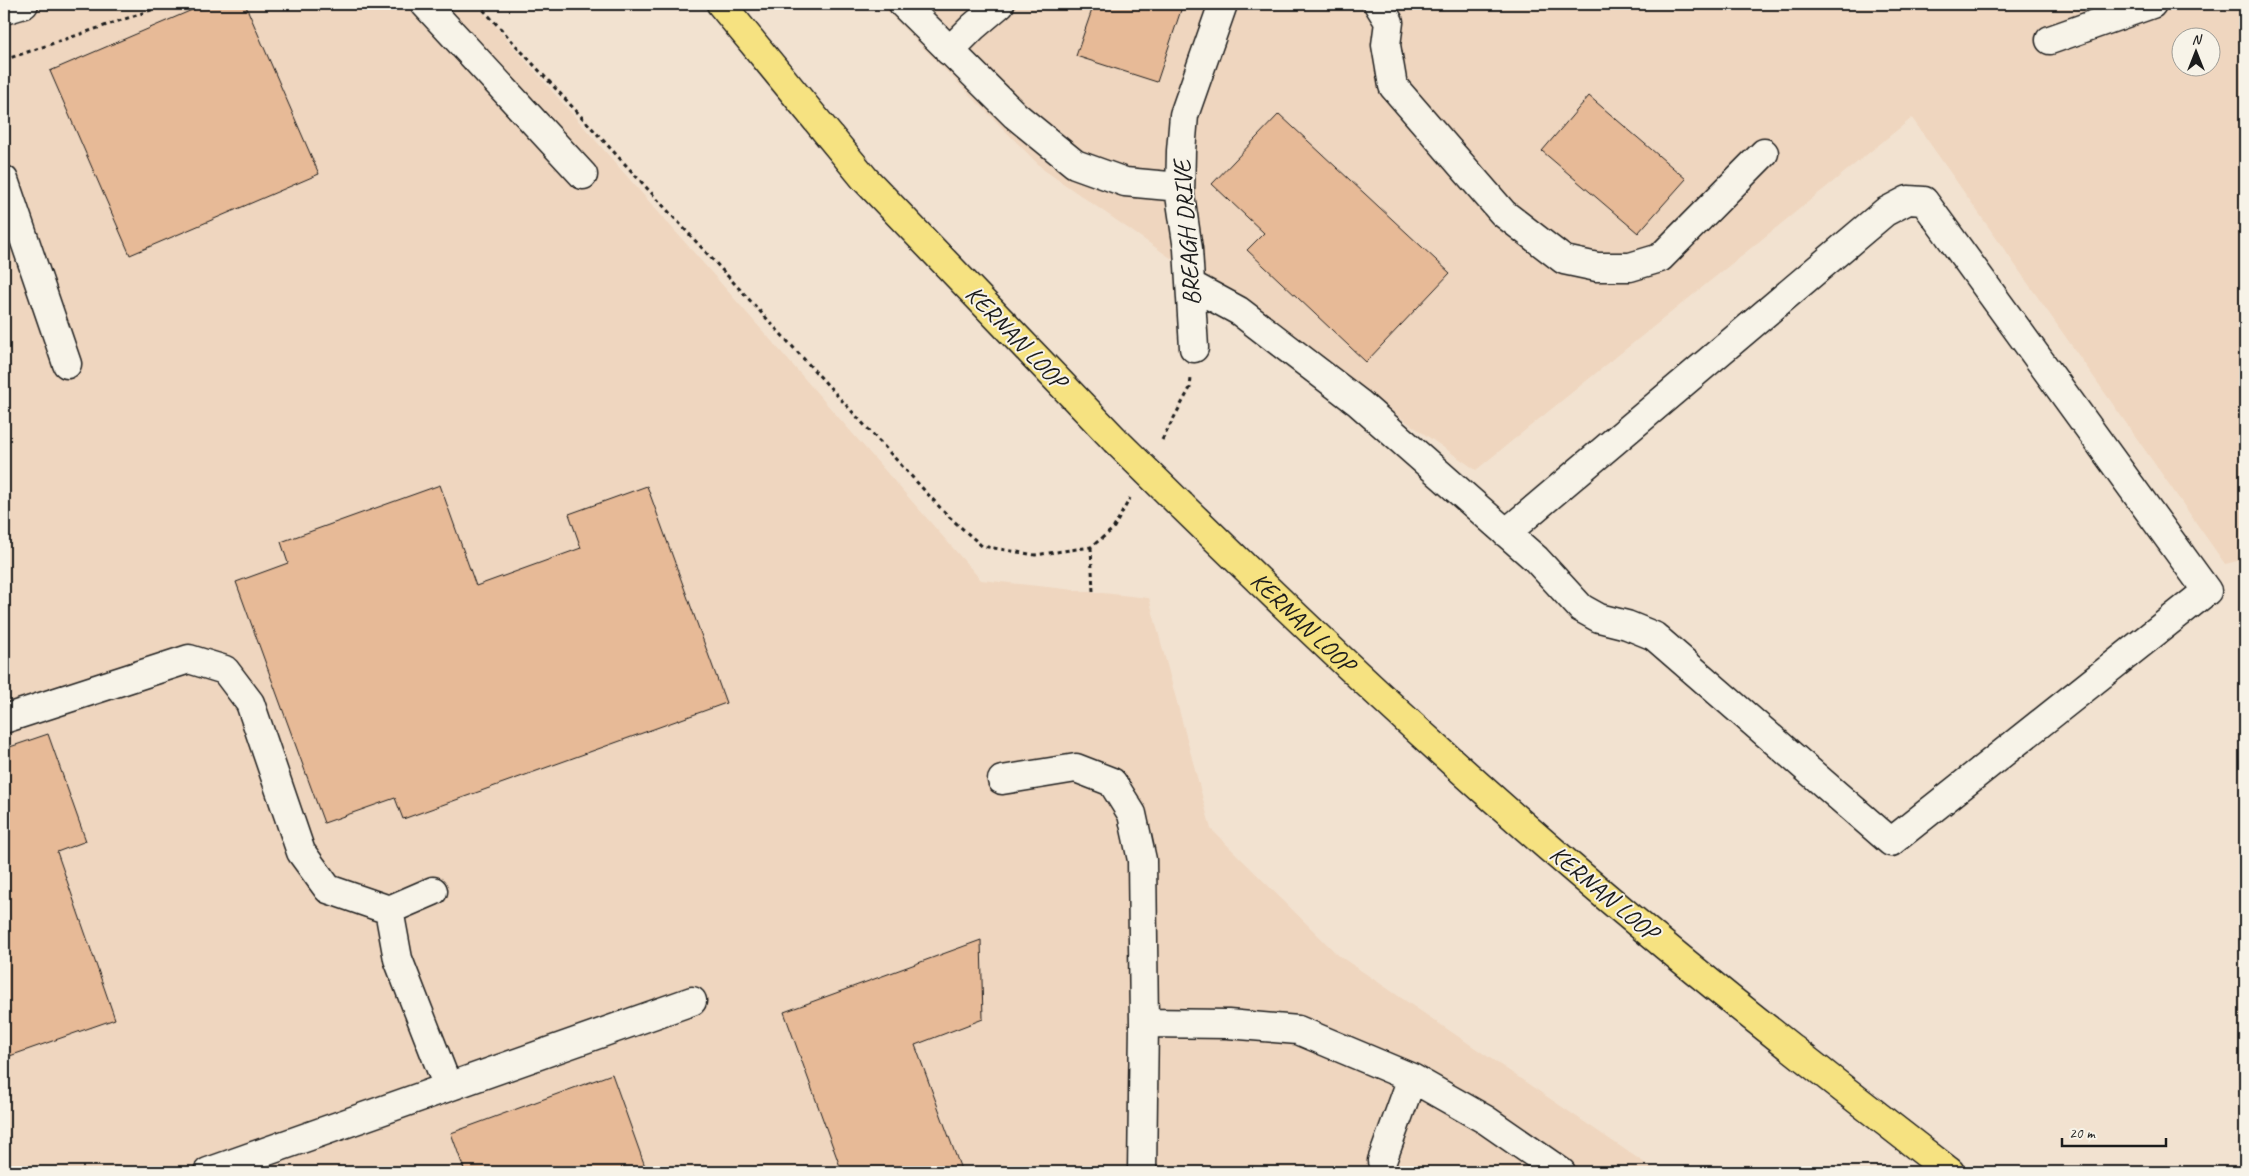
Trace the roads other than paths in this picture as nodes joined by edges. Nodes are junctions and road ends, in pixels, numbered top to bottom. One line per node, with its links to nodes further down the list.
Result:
1 (24, 4): 9 (street)
2 (425, 4): 13 (street)
3 (721, 4): 32 (highway, KERNAN LOOP, bridge)
4 (903, 4): 11 (street)
5 (1000, 4): 11 (street)
6 (1223, 4): 15 (street, BREAGH DRIVE)
7 (1378, 4): 12 (street)
8 (2152, 4): 10 (street)
9 (4, 10)
10 (2050, 40)
11 (949, 52): 15 (street)
12 (1764, 153)
13 (583, 175)
14 (4, 180): 18 (street)
15 (1180, 187): 16 (street, BREAGH DRIVE)
16 (1191, 286): 17 (street, BREAGH DRIVE); 19 (street)
17 (1194, 348)
18 (68, 364)
19 (1506, 533): 19 (street)
20 (4, 720): 23 (street)
21 (1002, 780): 25 (street)
22 (433, 891): 23 (street)
23 (389, 910): 27 (street)
24 (692, 1001): 27 (street)
25 (1144, 1023): 26 (street); 30 (street)
26 (1412, 1078): 28 (street); 31 (street)
27 (448, 1087): 29 (street)
28 (1382, 1161)
29 (208, 1172)
30 (1142, 1172)
31 (1561, 1172)
32 (1950, 1172)

